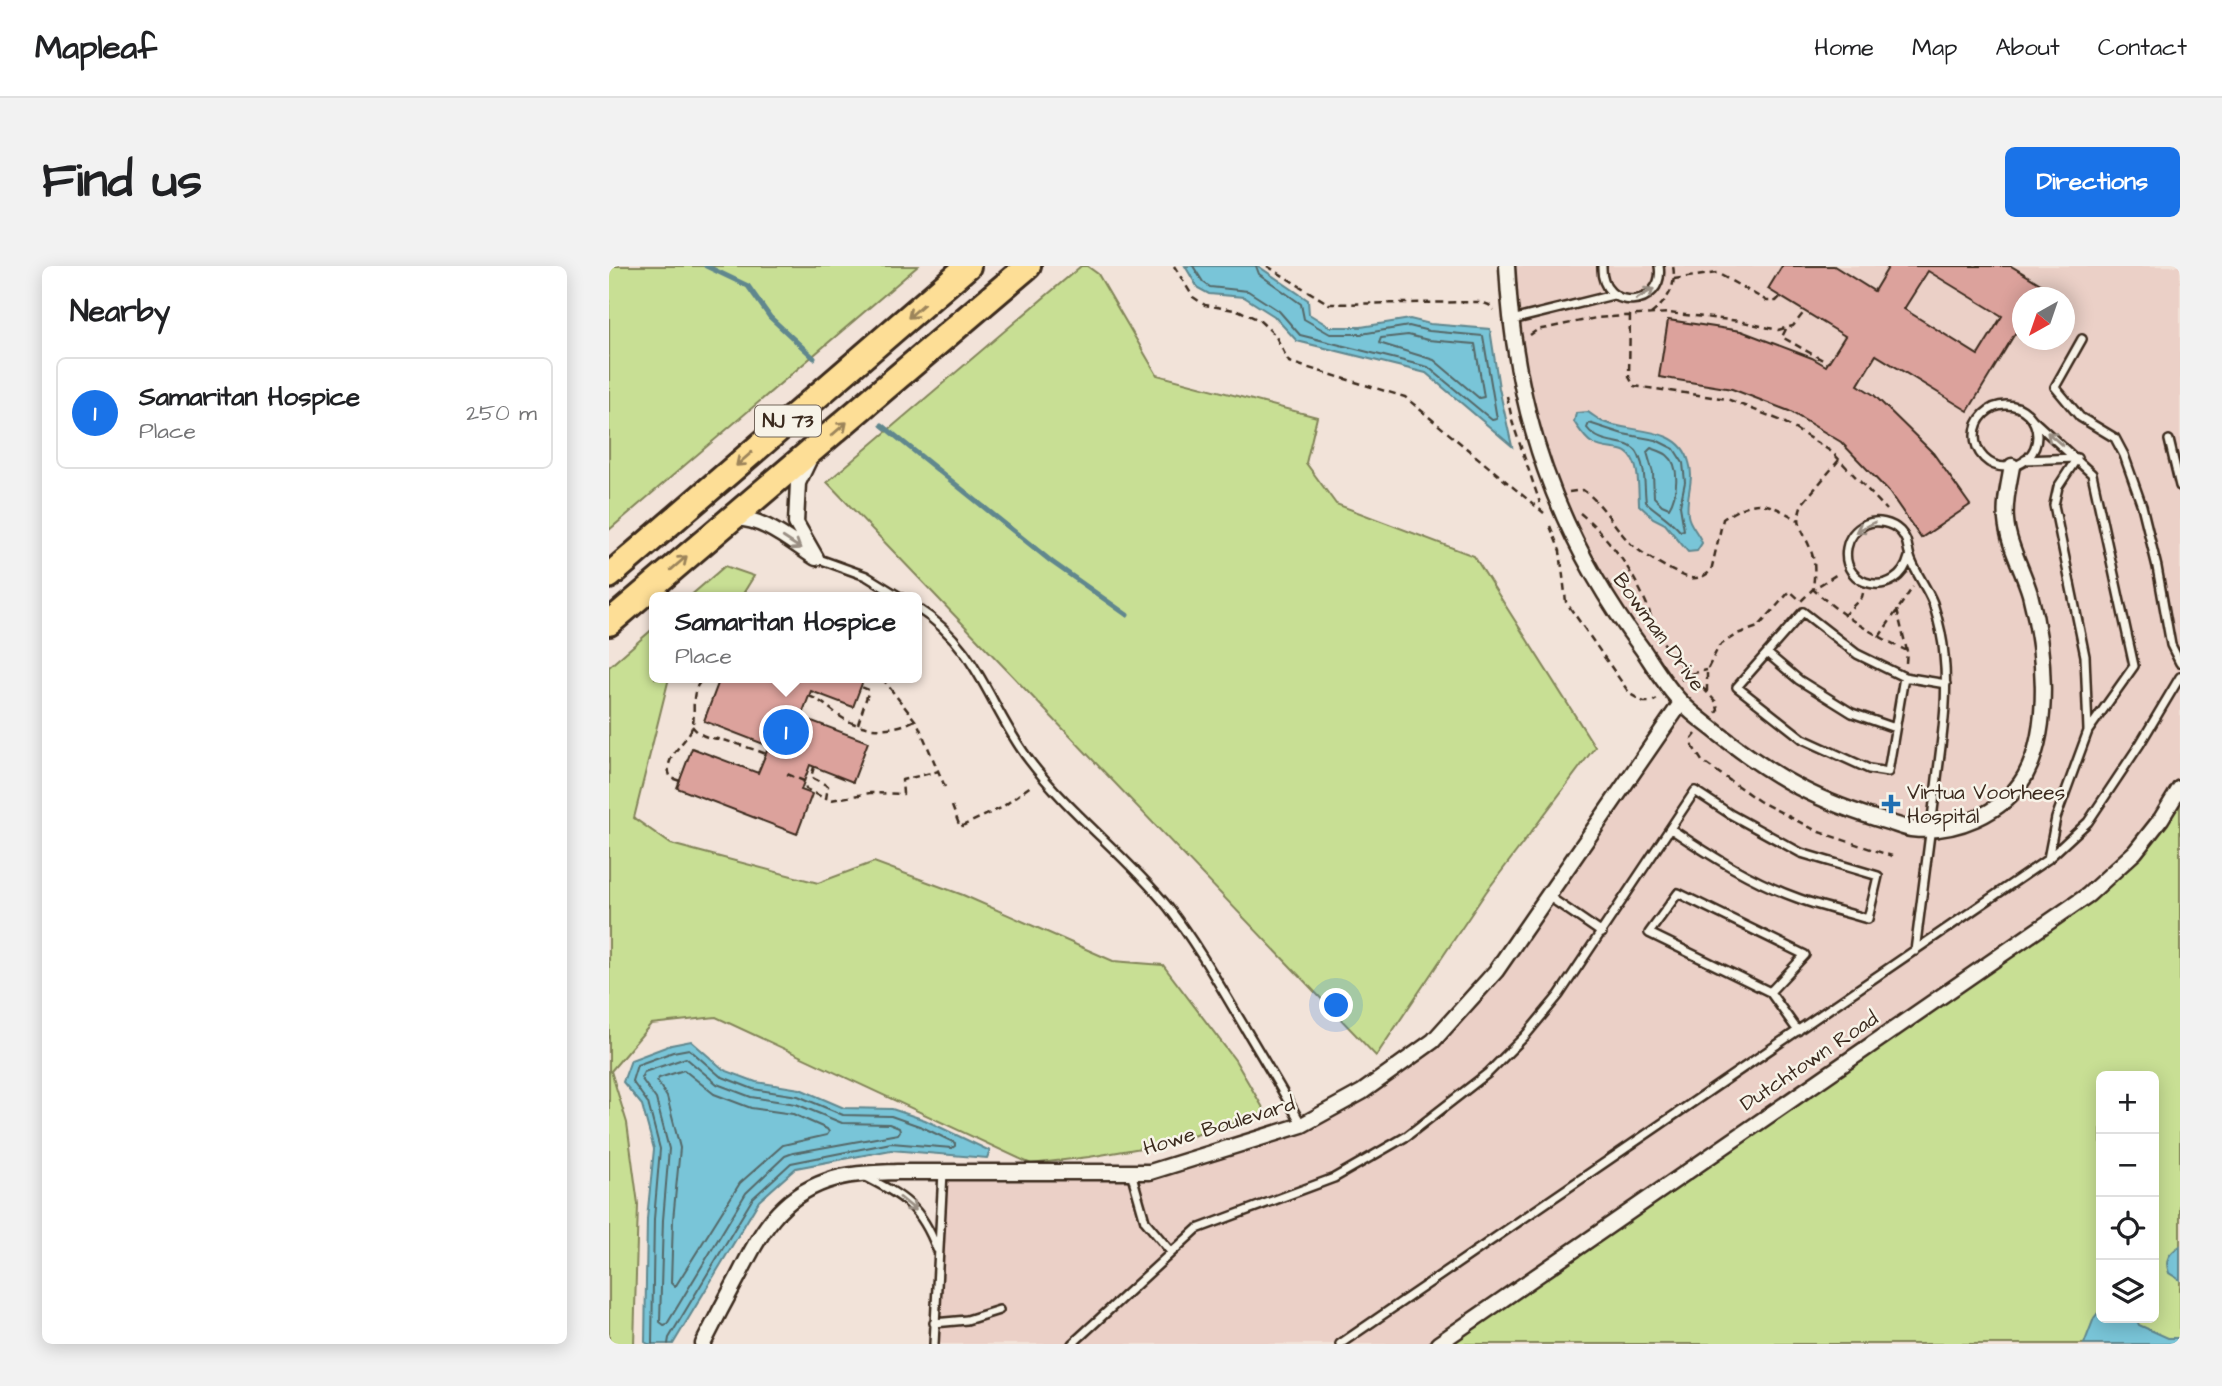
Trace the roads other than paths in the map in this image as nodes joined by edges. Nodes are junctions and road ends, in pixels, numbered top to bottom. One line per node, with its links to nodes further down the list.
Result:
1 (968, 266): 18 (highway, NJ 73, one-way to 18)
2 (1028, 266): 11 (highway, NJ 73, one-way to 2)
3 (1507, 266): 7 (street, Bowman Drive)
4 (1602, 266): 6 (lane)
5 (1660, 266): 6 (lane, one-way to 5)
6 (1613, 295): 7 (lane)
7 (1511, 320): 27 (street, Bowman Drive)
8 (2082, 339): 23 (lane)
9 (2033, 420): 12 (lane, one-way to 9); 13 (lane); 13 (lane)
10 (2169, 440): 14 (lane)
11 (812, 452): 15 (highway, NJ 73); 17 (street)
12 (2077, 458): 13 (lane); 29 (lane); 29 (lane)
13 (2018, 463): 31 (street, Bowman Drive)
14 (2180, 486)
15 (730, 519): 17 (street, one-way to 17); 21 (highway, NJ 73, one-way to 15)
16 (1909, 557): 16 (lane, one-way to 16); 26 (lane)
17 (816, 558): 19 (lane)
18 (609, 576)
19 (892, 592)
20 (922, 611): 39 (lane)
21 (609, 624)
22 (1767, 653): 24 (lane); 28 (lane); 28 (lane)
23 (2180, 663)
24 (1904, 677): 26 (lane); 28 (lane)
25 (2180, 677): 33 (lane)
26 (1946, 684): 31 (lane)
27 (1681, 703): 31 (street, Bowman Drive); 34 (street, Howe Boulevard)
28 (1895, 728)
29 (2088, 731): 33 (lane)
30 (2180, 788): 51 (street, Dutchtown Road)
31 (1930, 828): 36 (lane)
32 (1671, 829): 32 (lane); 35 (lane)
33 (2048, 859): 36 (lane)
34 (1548, 896): 35 (lane); 39 (street, Howe Boulevard)
35 (1602, 933): 43 (lane)
36 (1915, 951): 38 (lane)
37 (1770, 992): 37 (lane); 38 (lane)
38 (1798, 1031): 50 (lane)
39 (1302, 1125): 41 (street, Howe Boulevard)
40 (943, 1172): 41 (street, Howe Boulevard); 42 (street, Howe Boulevard); 44 (lane)
41 (1131, 1172): 43 (lane)
42 (858, 1173): 44 (lane, one-way to 44); 47 (street, Howe Boulevard)
43 (1171, 1252): 49 (lane)
44 (938, 1253): 46 (lane)
45 (999, 1310): 46 (lane)
46 (934, 1323): 48 (lane)
47 (703, 1344)
48 (934, 1344)
49 (1072, 1344)
50 (1340, 1344)
51 (1438, 1344)

